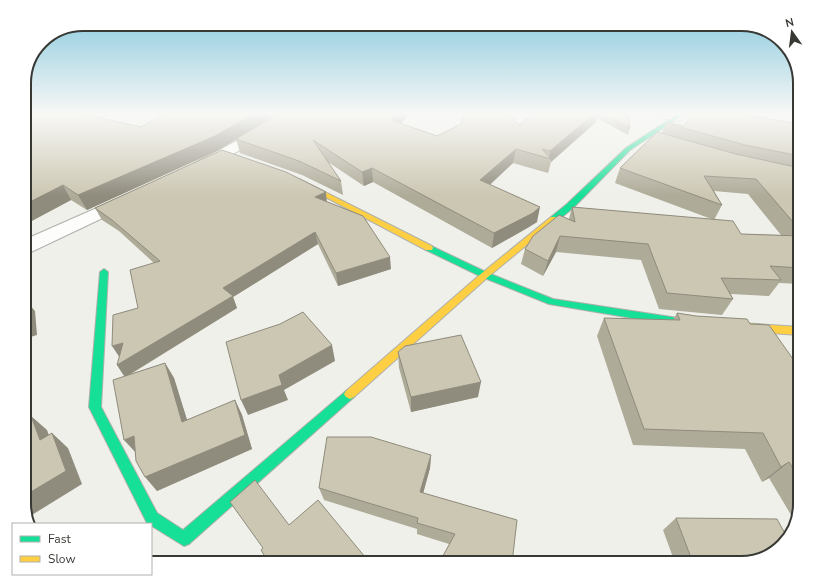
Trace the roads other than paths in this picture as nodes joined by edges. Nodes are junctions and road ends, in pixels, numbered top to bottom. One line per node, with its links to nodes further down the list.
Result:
1 (252, 141): 5 (street)
2 (638, 141): 10 (street)
3 (659, 141): 4 (street)
4 (667, 144)
5 (184, 174)
6 (288, 176): 10 (street)
7 (135, 196): 8 (street)
8 (31, 245)
9 (104, 272): 10 (street)
10 (485, 275): 11 (street)
11 (700, 324)
12 (732, 326): 13 (street)
13 (793, 330)

